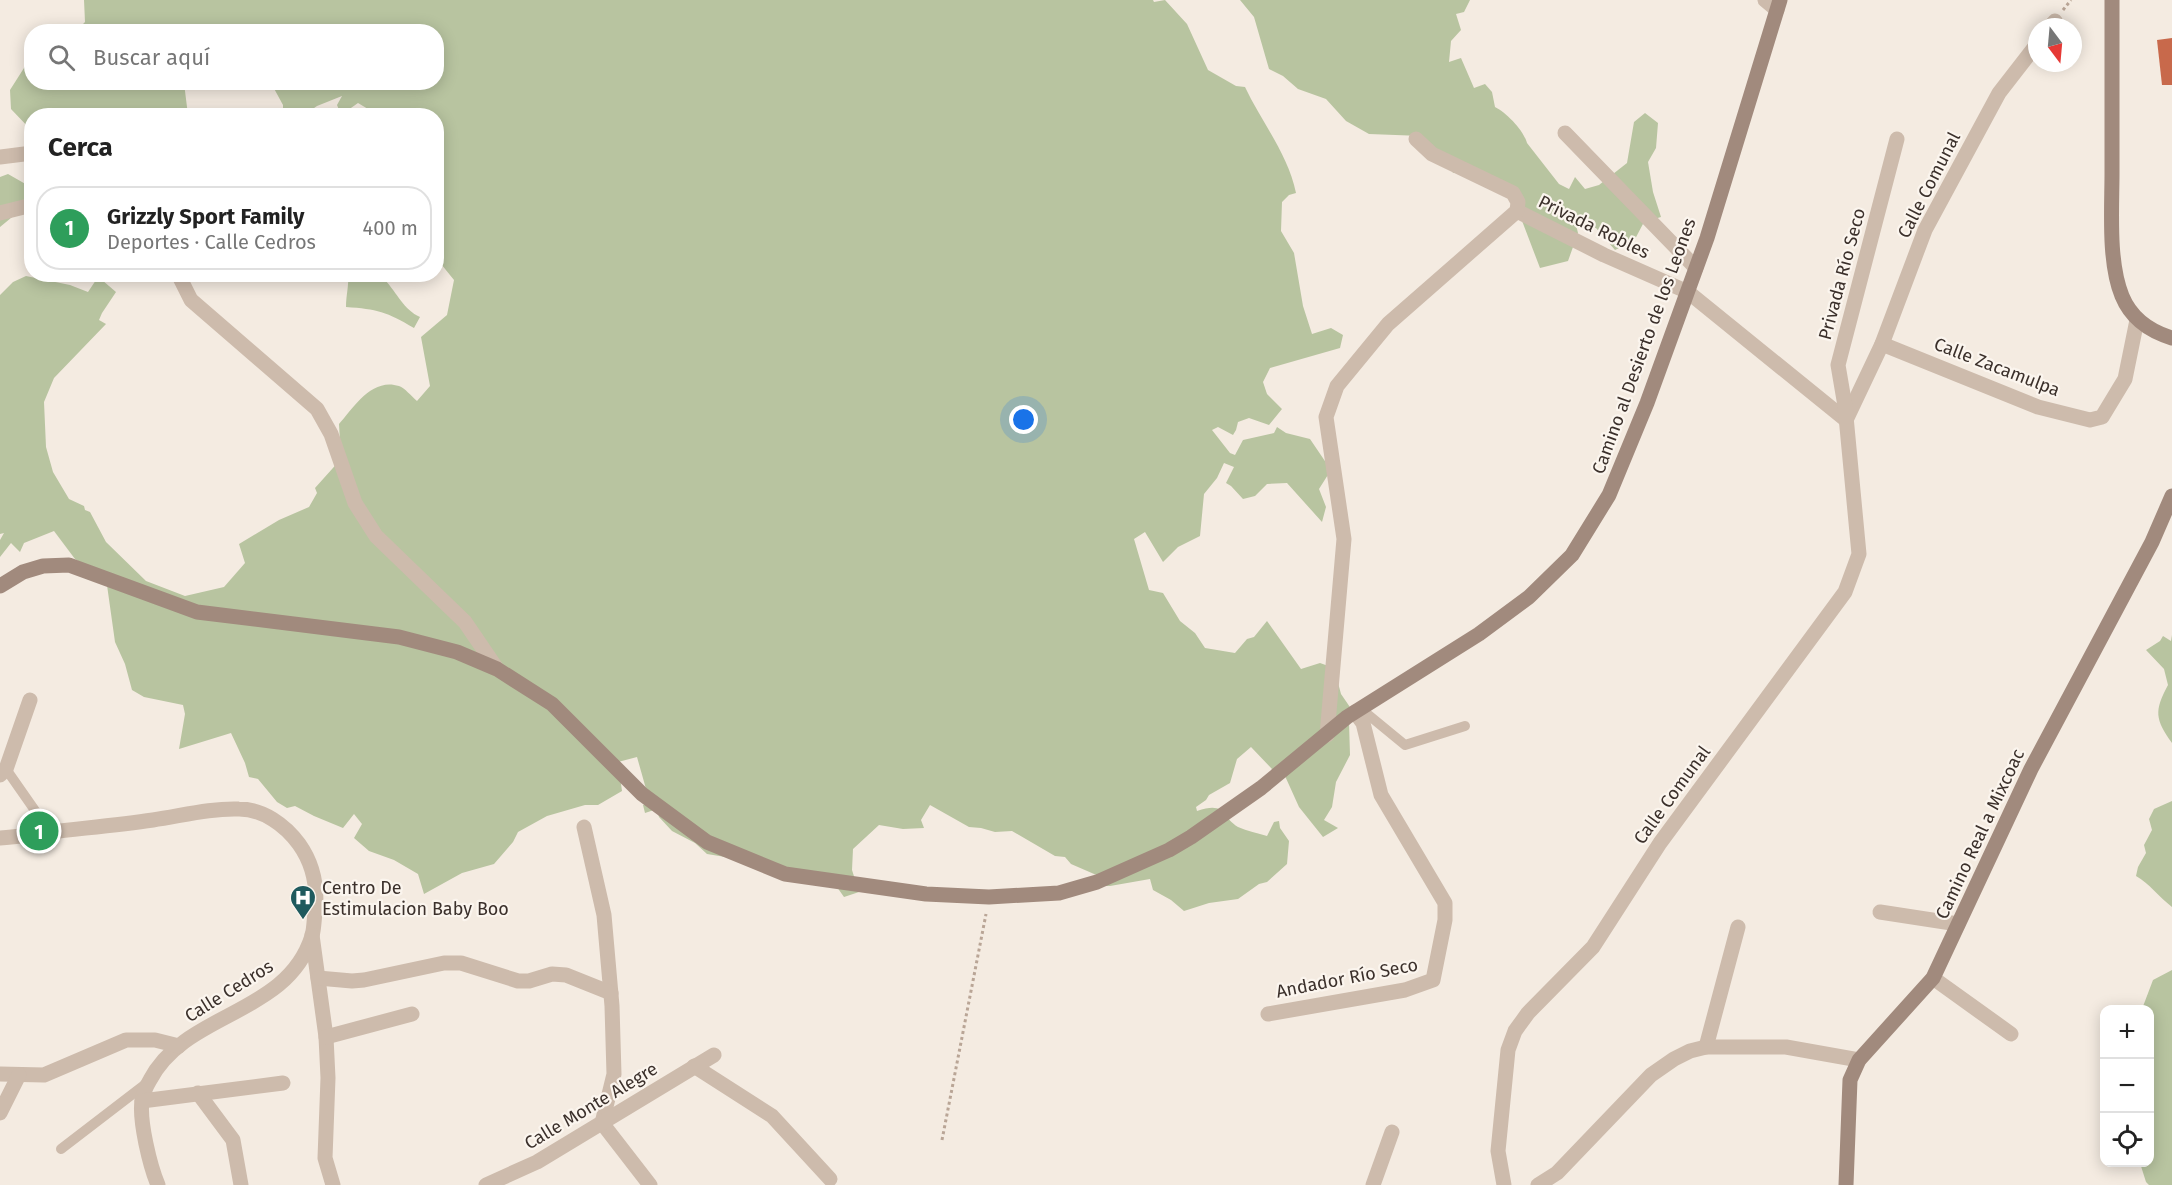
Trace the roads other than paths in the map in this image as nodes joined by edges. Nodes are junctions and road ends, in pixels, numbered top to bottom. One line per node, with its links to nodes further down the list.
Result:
1 (1765, 0): 3 (street)
2 (2112, 0): 16 (main road)
3 (1779, 5): 13 (main road, Camino al Desierto de los Leones)
4 (2028, 56): 18 (street, Calle Comunal)
5 (1565, 133): 13 (street)
6 (1416, 139): 10 (street, Privada Robles)
7 (1897, 140): 19 (street, Privada Río Seco)
8 (24, 154): 9 (street)
9 (0, 157)
10 (1518, 206): 15 (street, Privada Robles); 26 (street)
11 (24, 208): 12 (street)
12 (0, 213)
13 (1696, 268): 15 (main road, Camino al Desierto de los Leones)
14 (182, 282): 22 (street)
15 (1688, 292): 19 (street); 24 (main road, Camino al Desierto de los Leones)
16 (2137, 320): 17 (main road); 18 (street, Calle Zacamulpa)
17 (2172, 338)
18 (1882, 344): 19 (street, Calle Comunal)
19 (1846, 420): 64 (street, Calle Comunal)
20 (2172, 496): 32 (main road, Camino Real a Mixcoac)
21 (0, 586): 22 (main road, Camino al Desierto de los Leones)
22 (497, 669): 26 (main road, Camino al Desierto de los Leones)
23 (30, 700): 27 (street)
24 (1358, 710): 25 (lane); 26 (main road, Camino al Desierto de los Leones); 39 (street, Andador Río Seco)
25 (1465, 726)
26 (1327, 735)
27 (3, 772): 29 (lane)
28 (584, 827): 37 (street)
29 (50, 832): 30 (street, Calle Cedros); 34 (street, Calle Cedros)
30 (0, 838)
31 (1880, 912): 32 (street)
32 (1959, 924): 36 (main road, Camino Real a Mixcoac)
33 (1738, 927): 43 (street)
34 (312, 935): 35 (street); 42 (street, Calle Cedros)
35 (318, 978): 37 (street); 41 (street)
36 (1933, 978): 40 (street); 45 (main road, Camino Real a Mixcoac)
37 (611, 993): 54 (street)
38 (412, 1014): 41 (street)
39 (1268, 1014)
40 (2011, 1034)
41 (326, 1037): 60 (street)
42 (179, 1046): 48 (street); 49 (street, Calle Cedros)
43 (1706, 1047): 45 (street); 65 (street)
44 (714, 1054): 46 (street, Calle Monte Alegre)
45 (1859, 1060): 66 (main road, Camino Real a Mixcoac)
46 (694, 1066): 54 (street, Calle Monte Alegre); 57 (street)
47 (0, 1074): 48 (street)
48 (19, 1075): 53 (street)
49 (149, 1081): 52 (street, Calle Cedros); 56 (lane)
50 (283, 1083): 51 (street)
51 (198, 1093): 52 (street); 59 (street)
52 (142, 1101): 58 (street, Calle Cedros)
53 (0, 1113)
54 (602, 1122): 61 (street, Calle Monte Alegre); 62 (street)
55 (1392, 1132): 63 (street)
56 (61, 1149)
57 (830, 1179)
58 (158, 1185)
59 (241, 1185)
60 (333, 1185)
61 (486, 1185)
62 (650, 1185)
63 (1373, 1185)
64 (1504, 1185)
65 (1538, 1185)
66 (1846, 1185)

